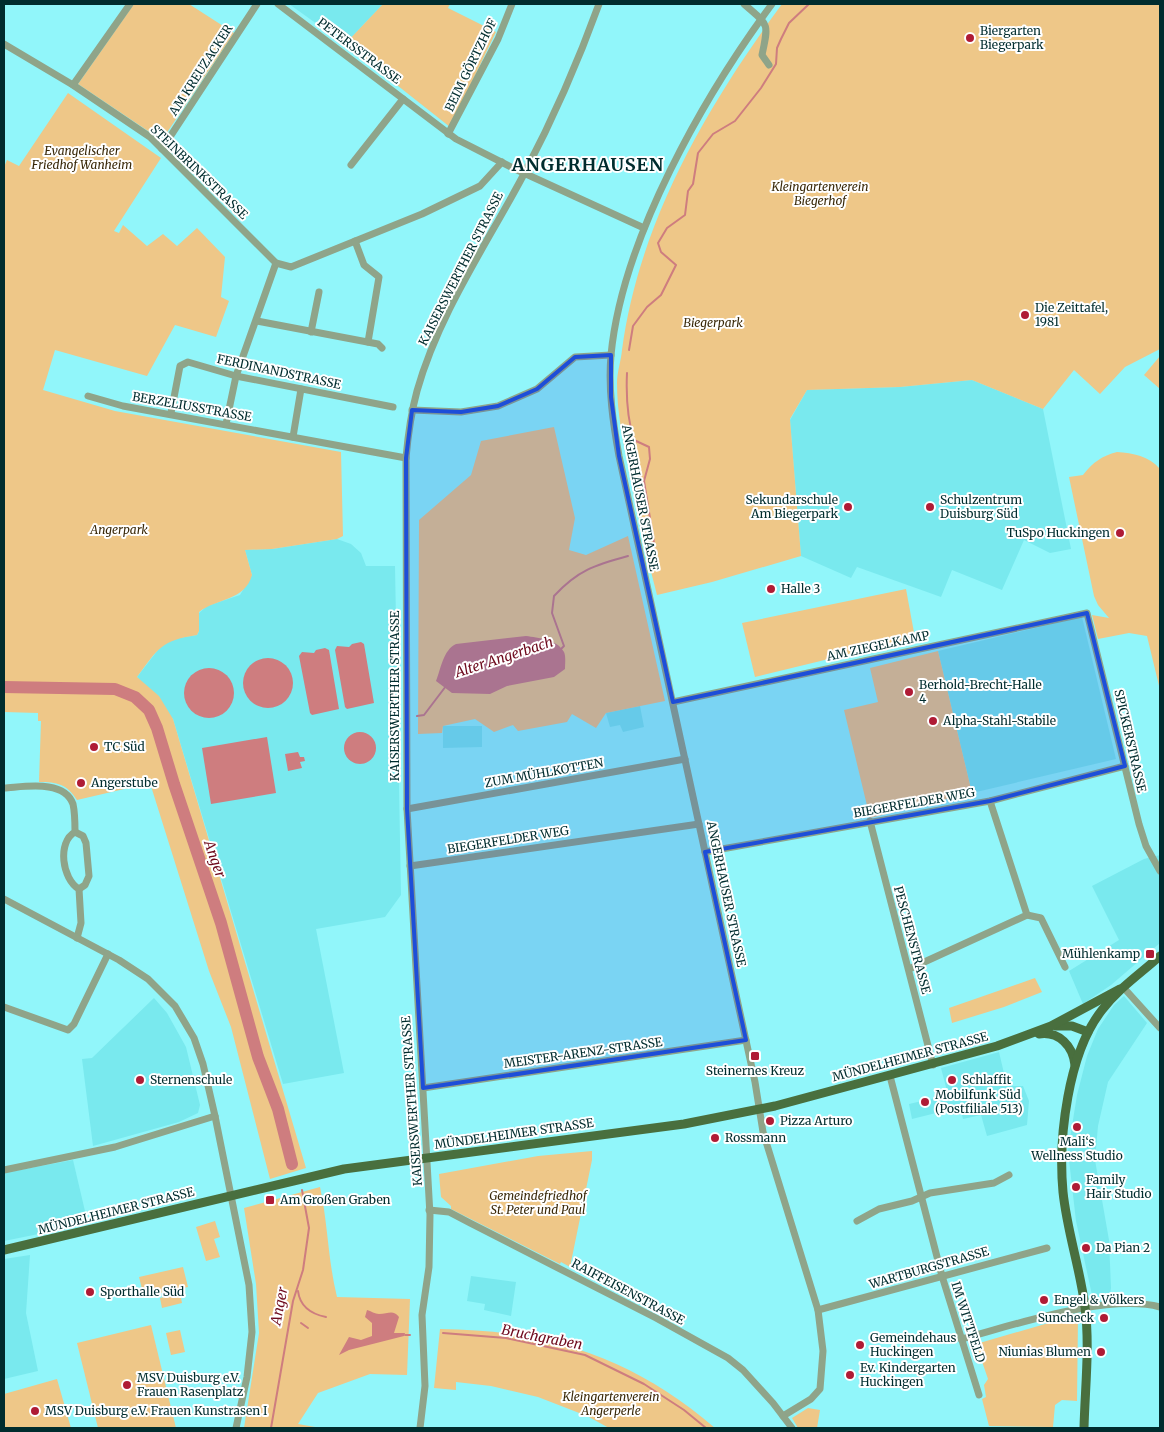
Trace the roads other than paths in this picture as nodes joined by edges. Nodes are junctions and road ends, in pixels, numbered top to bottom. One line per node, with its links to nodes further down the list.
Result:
1 (130, 4): 11 (street)
2 (257, 4): 14 (street, AM KREUZACKER)
3 (278, 4): 12 (street, PETERSSTRASSE)
4 (512, 4): 13 (street, BEIM GÖRTZHOF)
5 (599, 4): 17 (street, KAISERSWERTHER STRASSE)
6 (744, 4): 8 (street)
7 (772, 4): 8 (street, ANGERHAUSER STRASSE)
8 (762, 18): 10 (street); 18 (street, ANGERHAUSER STRASSE)
9 (4, 44): 11 (street, STEINBRINKSTRASSE)
10 (770, 65)
11 (73, 86): 14 (street, STEINBRINKSTRASSE)
12 (403, 99): 13 (street, PETERSSTRASSE); 16 (street, PETERSSTRASSE)
13 (448, 134): 15 (street, PETERSSTRASSE)
14 (162, 149): 20 (street, STEINBRINKSTRASSE)
15 (502, 162): 17 (street, PETERSSTRASSE); 19 (street)
16 (351, 165)
17 (524, 173): 18 (street, PETERSSTRASSE); 31 (street, KAISERSWERTHER STRASSE)
18 (644, 228): 26 (street, ANGERHAUSER STRASSE)
19 (355, 241): 20 (street); 24 (street)
20 (276, 263): 22 (street)
21 (319, 292): 23 (street)
22 (257, 321): 23 (street); 27 (street)
23 (311, 332): 24 (street)
24 (368, 342): 25 (street)
25 (382, 348)
26 (611, 355): 31 (street); 37 (street, ANGERHAUSER STRASSE)
27 (236, 376): 28 (street, FERDINANDSTRASSE); 32 (street, FERDINANDSTRASSE); 33 (street)
28 (300, 389): 30 (street, FERDINANDSTRASSE); 34 (street)
29 (88, 396): 32 (street, BERZELIUSSTRASSE)
30 (393, 407)
31 (412, 410): 35 (street, KAISERSWERTHER STRASSE)
32 (171, 413): 33 (street, BERZELIUSSTRASSE)
33 (226, 424): 34 (street, BERZELIUSSTRASSE)
34 (293, 437): 35 (street, BERZELIUSSTRASSE)
35 (406, 458): 42 (street, KAISERSWERTHER STRASSE)
36 (1087, 613): 37 (street, AM ZIEGELKAMP); 39 (street, SPICKERSTRASSE)
37 (673, 702): 38 (street, ANGERHAUSER STRASSE)
38 (685, 759): 42 (street, ZUM MÜHLKOTTEN); 44 (street, ANGERHAUSER STRASSE)
39 (1125, 766): 41 (street, BIEGERFELDER WEG); 48 (street, SPICKERSTRASSE)
40 (4, 788): 45 (street)
41 (990, 801): 43 (street, BIEGERFELDER WEG); 51 (street)
42 (407, 809): 47 (street, KAISERSWERTHER STRASSE)
43 (870, 821): 46 (street, BIEGERFELDER WEG); 56 (street, PESCHENSTRASSE)
44 (699, 824): 46 (street, ANGERHAUSER STRASSE); 47 (street, BIEGERFELDER WEG)
45 (76, 832): 49 (street); 49 (street)
46 (705, 852): 63 (street, ANGERHAUSER STRASSE)
47 (410, 866): 67 (street, KAISERSWERTHER STRASSE)
48 (1160, 871)
49 (79, 889): 52 (street)
50 (4, 899): 52 (street)
51 (1027, 915): 55 (street); 56 (street)
52 (77, 938): 53 (street)
53 (108, 954): 58 (street); 69 (street)
54 (1160, 956): 57 (main road)
55 (1065, 967)
56 (909, 969): 64 (street, PESCHENSTRASSE)
57 (1121, 988): 59 (main road, MÜNDELHEIMER STRASSE); 60 (street); 61 (main road)
58 (4, 1007)
59 (1051, 1026): 61 (main road, MÜNDELHEIMER STRASSE); 62 (main road, MÜNDELHEIMER STRASSE)
60 (1160, 1028)
61 (1088, 1032): 65 (main road)
62 (1026, 1036): 64 (main road, MÜNDELHEIMER STRASSE); 65 (main road, MÜNDELHEIMER STRASSE)
63 (746, 1040): 67 (street, MEISTER-ARENZ-STRASSE); 68 (street, ANGERHAUSER STRASSE)
64 (933, 1065): 66 (main road, MÜNDELHEIMER STRASSE)
65 (1075, 1069): 81 (main road)
66 (890, 1076): 68 (main road, MÜNDELHEIMER STRASSE); 74 (street, IM WITTFELD)
67 (423, 1088): 70 (street, KAISERSWERTHER STRASSE)
68 (759, 1109): 70 (main road, MÜNDELHEIMER STRASSE); 82 (street, ANGERHAUSER STRASSE)
69 (215, 1116): 71 (street); 73 (street)
70 (427, 1159): 73 (main road, MÜNDELHEIMER STRASSE); 75 (street, KAISERSWERTHER STRASSE)
71 (4, 1170)
72 (1009, 1175): 74 (street)
73 (231, 1196): 78 (main road, MÜNDELHEIMER STRASSE); 86 (street)
74 (921, 1196): 76 (street); 79 (street, IM WITTFELD)
75 (430, 1210): 85 (street, RAIFFEISENSTRASSE); 87 (street, KAISERSWERTHER STRASSE)
76 (857, 1221)
77 (1047, 1248): 79 (street, WARTBURGSTRASSE)
78 (4, 1250)
79 (942, 1276): 82 (street, WARTBURGSTRASSE); 83 (street, IM WITTFELD)
80 (1160, 1307): 81 (street)
81 (1085, 1308): 83 (street); 89 (main road)
82 (818, 1310): 85 (street, ANGERHAUSER STRASSE)
83 (961, 1339): 84 (street, IM WITTFELD)
84 (979, 1395)
85 (783, 1416): 88 (street, RAIFFEISENSTRASSE)
86 (236, 1428)
87 (420, 1428)
88 (792, 1428)
89 (1084, 1428)

